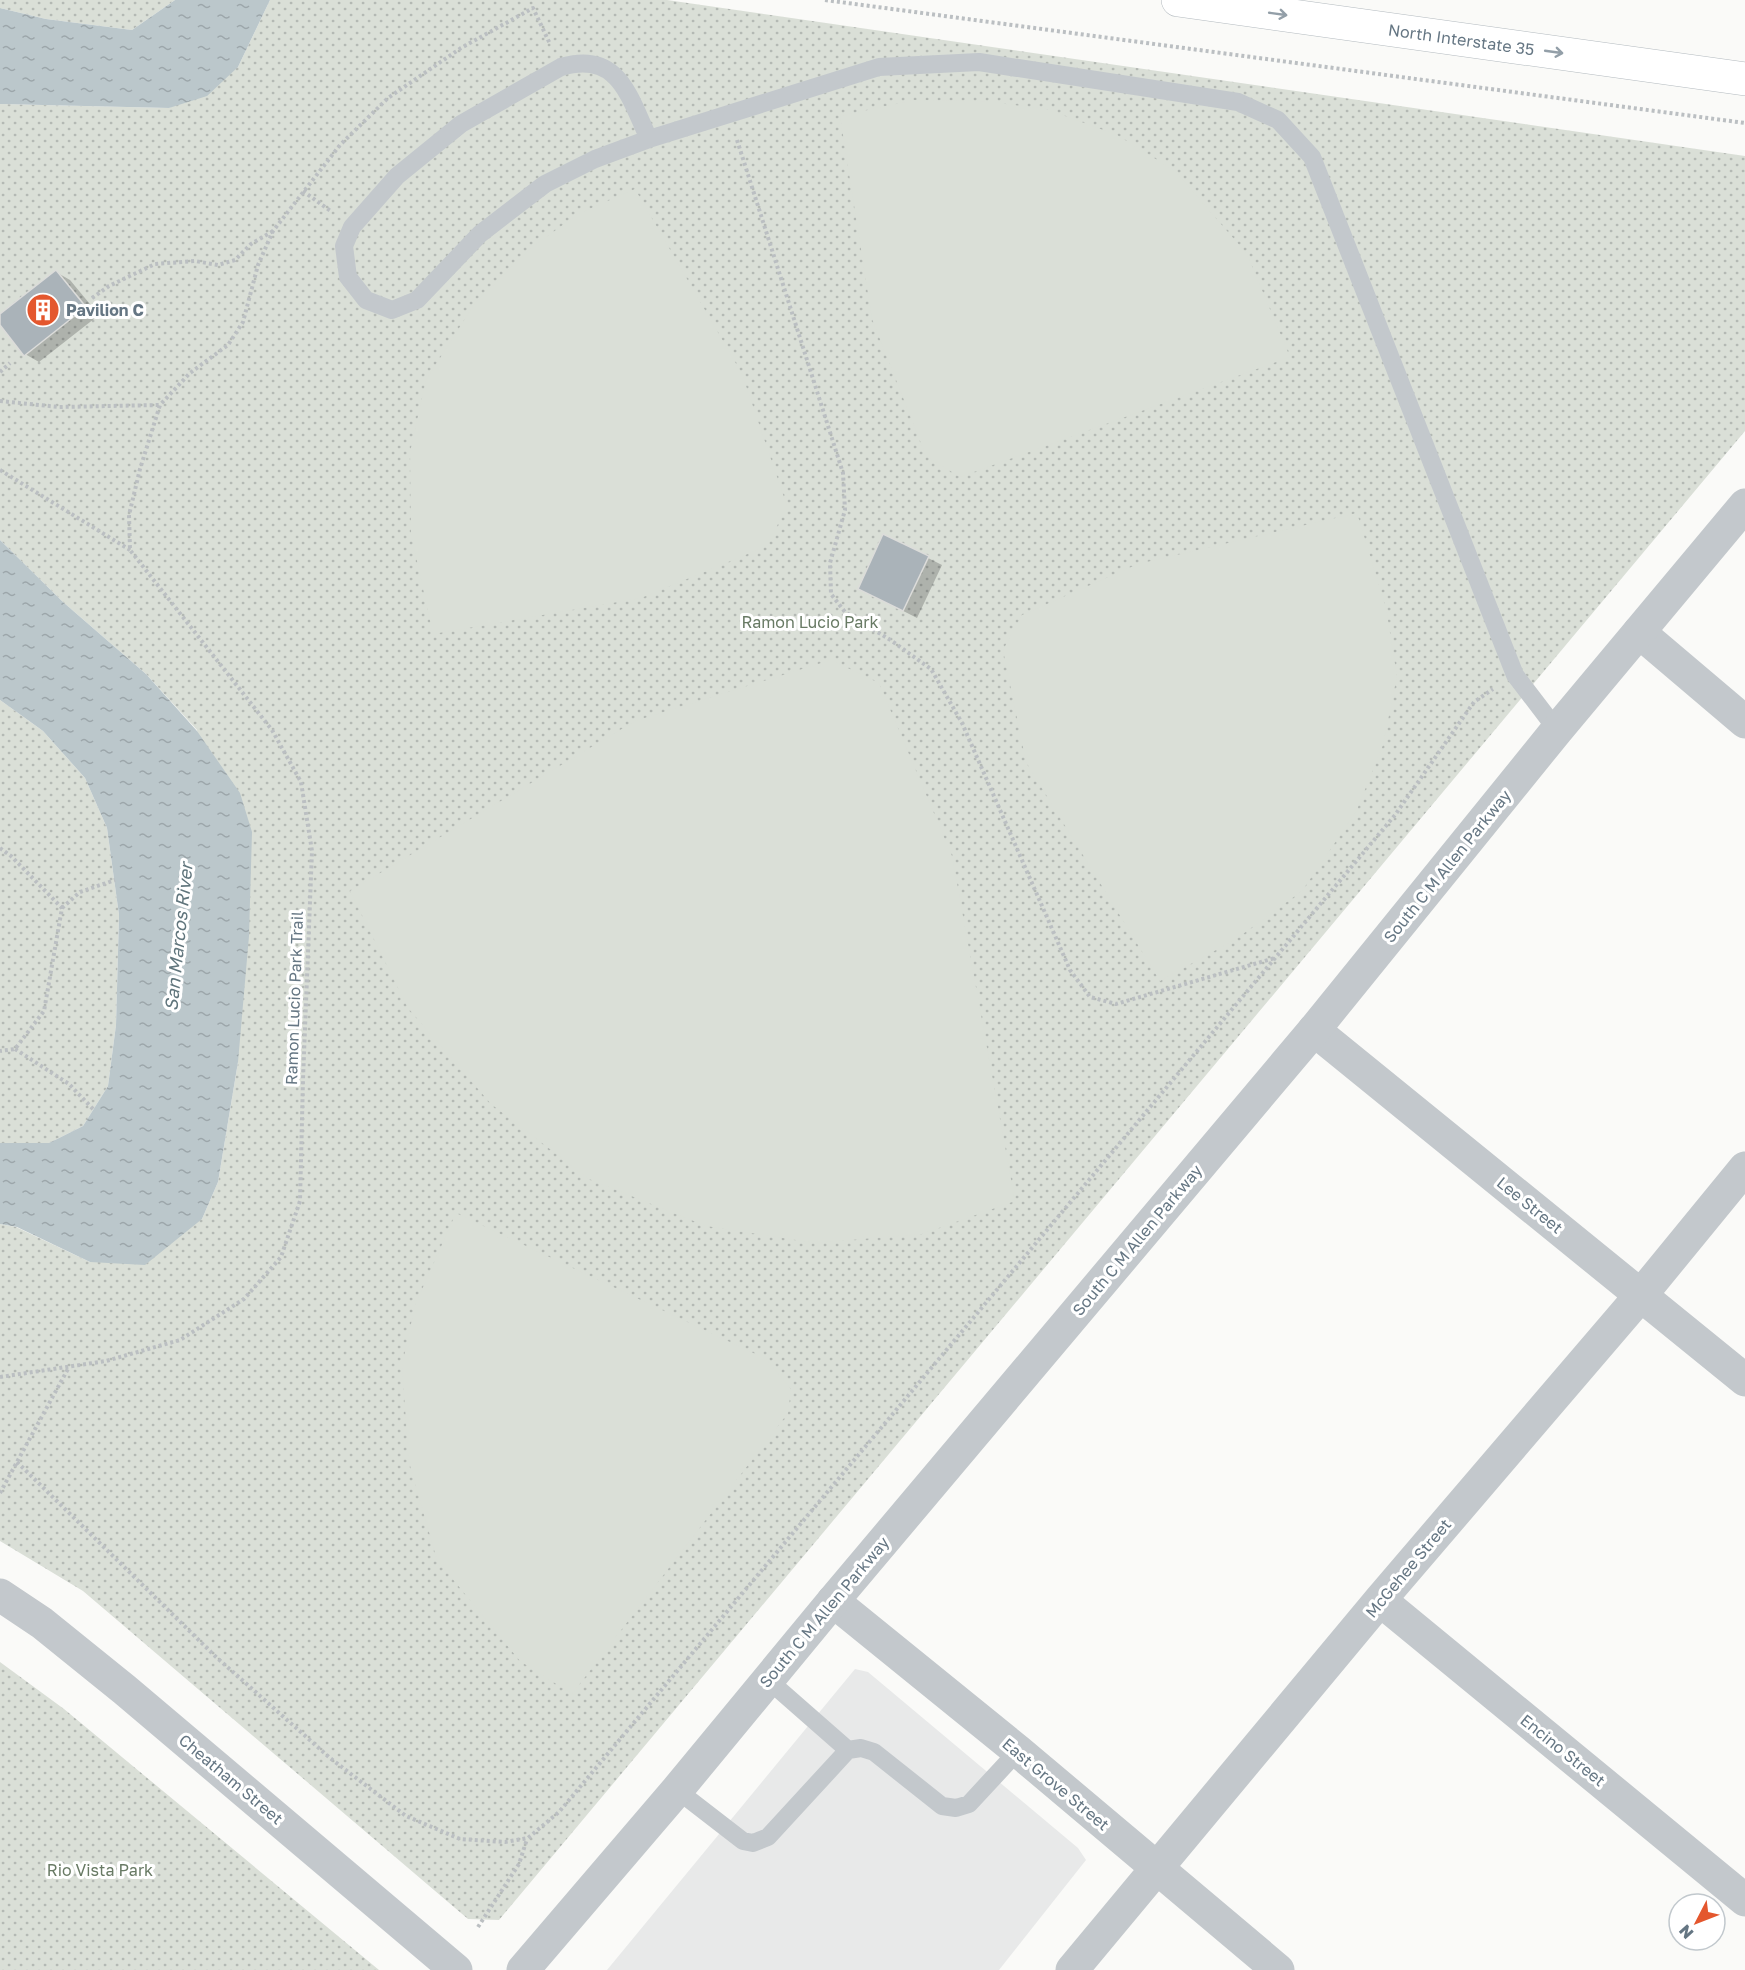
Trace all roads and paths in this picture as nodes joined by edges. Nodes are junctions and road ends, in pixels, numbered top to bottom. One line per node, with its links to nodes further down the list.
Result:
1 (825, 0): 6 (path)
2 (1178, 0): 4 (main road, North Interstate 35, one-way to 4)
3 (561, 67): 7 (lane); 7 (lane); 8 (path)
4 (1745, 79)
5 (729, 114): 7 (lane); 18 (lane); 24 (path)
6 (1745, 123)
7 (649, 139)
8 (273, 231): 9 (path); 13 (path)
9 (92, 298)
10 (10, 363): 11 (path)
11 (0, 372)
12 (0, 401): 13 (path)
13 (160, 405): 16 (path)
14 (0, 470): 16 (path, Ramon Lucio Park Trail)
15 (1745, 505): 17 (street, South C M Allen Parkway)
16 (130, 550): 31 (path, Ramon Lucio Park Trail)
17 (1639, 632): 19 (street); 20 (street, South C M Allen Parkway)
18 (1515, 675): 20 (lane); 24 (path)
19 (1745, 722)
20 (1557, 730): 25 (street, South C M Allen Parkway)
21 (0, 848): 23 (path)
22 (115, 880): 23 (path)
23 (62, 908): 26 (path)
24 (1276, 958): 43 (path)
25 (1314, 1030): 30 (street, Lee Street); 38 (street, South C M Allen Parkway)
26 (15, 1049): 27 (path); 28 (path)
27 (0, 1051)
28 (93, 1109)
29 (1745, 1168): 30 (street, McGehee Street)
30 (1641, 1295): 33 (street, Lee Street); 37 (street, McGehee Street)
31 (69, 1367): 32 (path, Ramon Lucio Park Trail); 34 (path)
32 (0, 1377)
33 (1745, 1380)
34 (17, 1462): 35 (path); 43 (path)
35 (0, 1493)
36 (0, 1595): 47 (street, Cheatham Street)
37 (1380, 1600): 44 (street, McGehee Street); 45 (street, Encino Street)
38 (832, 1601): 39 (street, South C M Allen Parkway); 41 (street, East Grove Street)
39 (767, 1679): 40 (lane); 42 (street, South C M Allen Parkway)
40 (848, 1750): 41 (lane); 42 (lane)
41 (1018, 1751): 44 (street, East Grove Street)
42 (677, 1790): 48 (street, South C M Allen Parkway)
43 (528, 1838): 46 (path)
44 (1157, 1870): 49 (street, McGehee Street); 50 (street, East Grove Street)
45 (1745, 1900)
46 (478, 1927)
47 (456, 1970)
48 (523, 1970)
49 (1072, 1970)
50 (1278, 1970)

